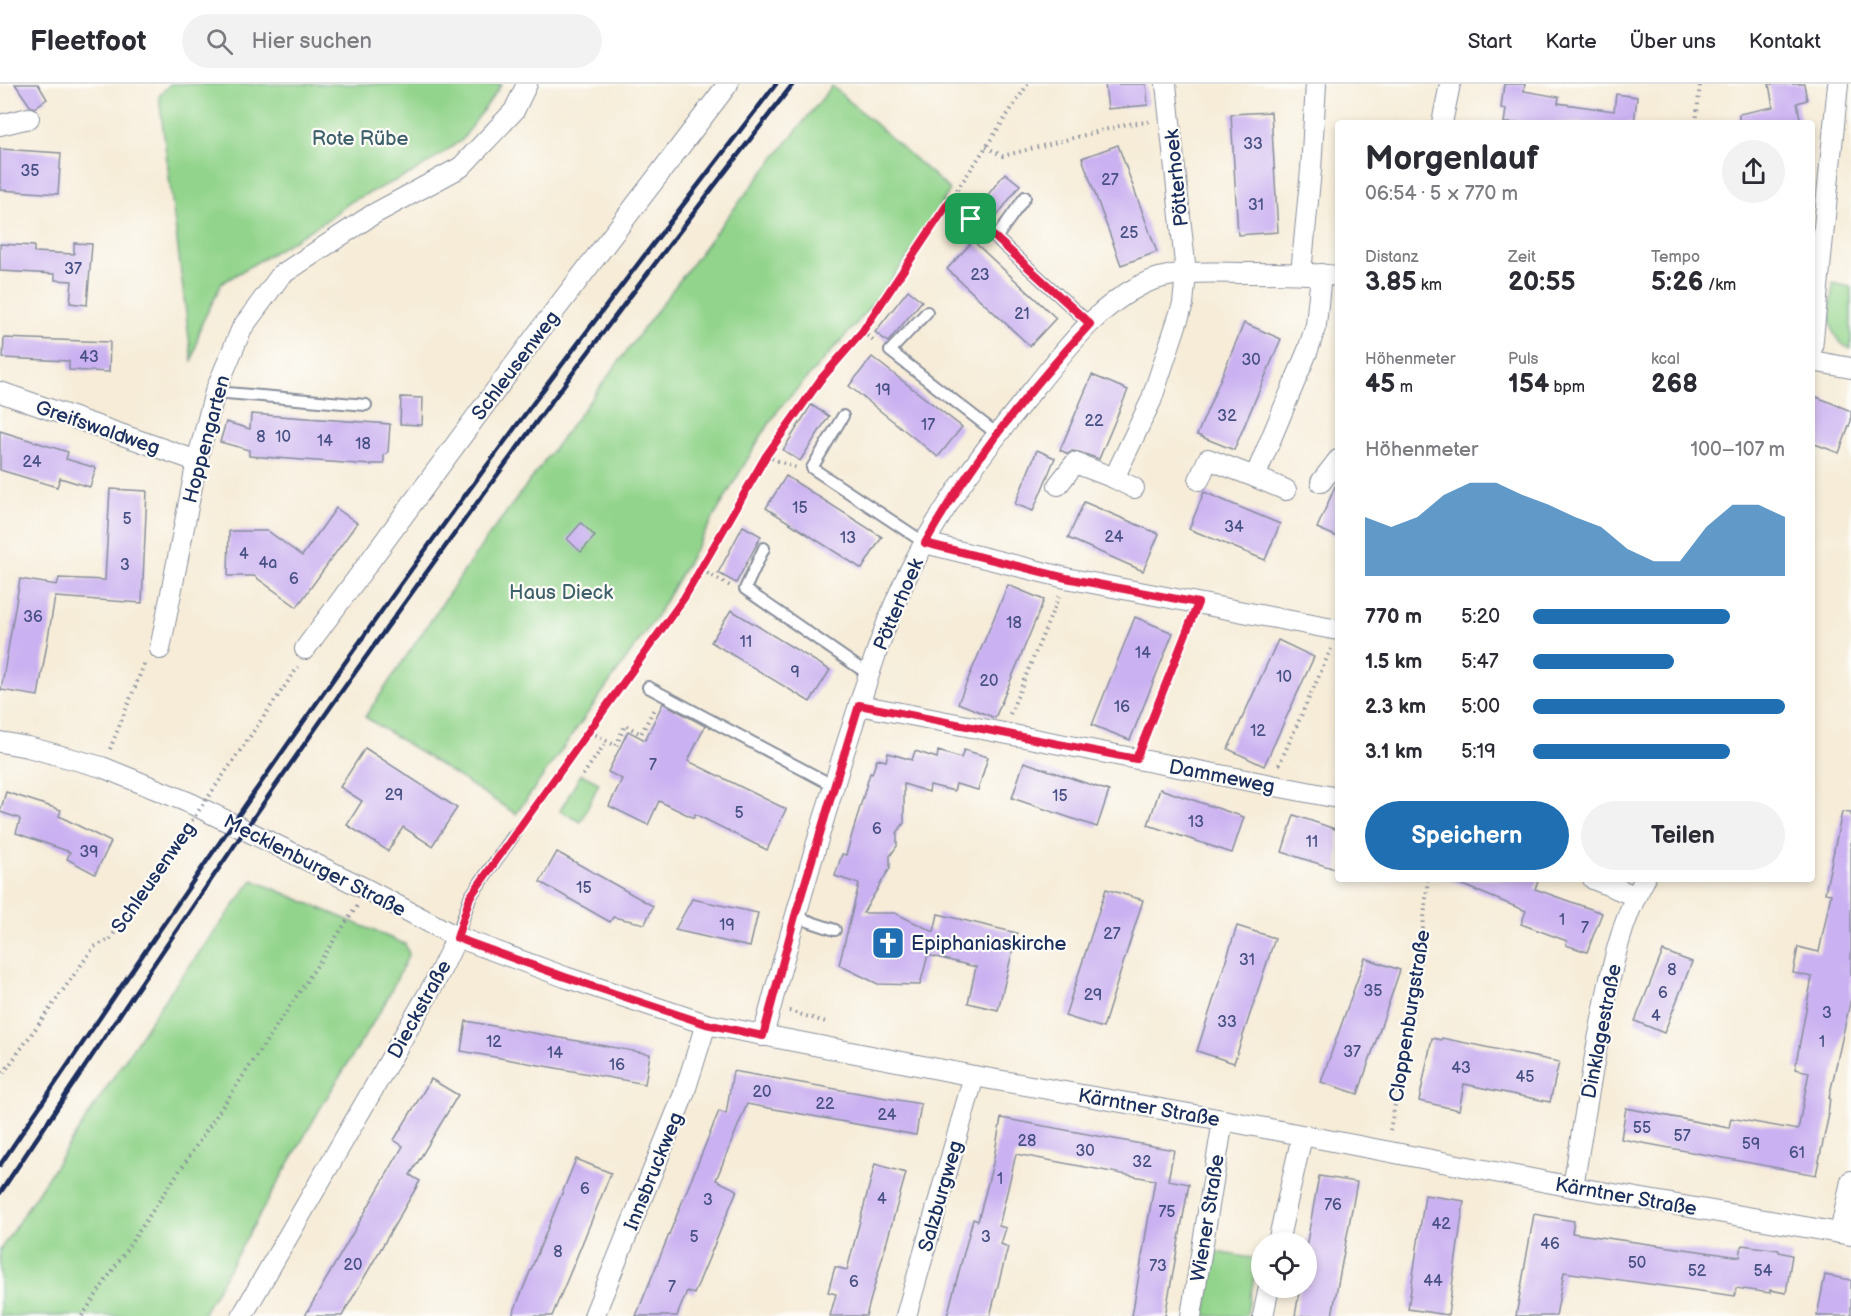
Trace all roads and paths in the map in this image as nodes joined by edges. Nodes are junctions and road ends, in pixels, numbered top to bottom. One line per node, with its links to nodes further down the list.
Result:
1 (527, 84): 28 (street, Hoppengarten)
2 (728, 84): 52 (street, Schleusenweg)
3 (1028, 84): 14 (path)
4 (1166, 84): 10 (street, Pötterhoek)
5 (1316, 84): 19 (street)
6 (1450, 84): 11 (street)
7 (1700, 84): 12 (path)
8 (1839, 84): 21 (street)
9 (29, 118): 13 (street)
10 (1170, 120): 14 (path); 18 (street, Pötterhoek)
11 (1443, 120)
12 (1696, 120)
13 (0, 125)
14 (986, 147): 16 (path)
15 (1025, 197): 17 (lane)
16 (949, 202): 17 (path); 23 (path)
17 (996, 238): 22 (lane)
18 (1186, 273): 19 (street, Pötterhoek); 22 (street, Pötterhoek); 37 (street, Pötterhoek)
19 (1320, 274): 36 (street)
20 (927, 312): 31 (lane)
21 (1815, 320)
22 (1090, 324): 31 (street, Pötterhoek)
23 (862, 332): 24 (path); 32 (path)
24 (873, 340)
25 (1815, 362): 26 (street)
26 (1851, 368)
27 (0, 392): 33 (street, Greifswaldweg)
28 (215, 392): 29 (lane); 33 (street, Hoppengarten)
29 (366, 405)
30 (843, 416): 43 (lane)
31 (997, 434): 43 (street, Pötterhoek)
32 (766, 456): 35 (path); 45 (path)
33 (197, 461): 51 (street, Hoppengarten)
34 (1335, 464): 39 (street)
35 (796, 468)
36 (1255, 477): 38 (street); 42 (street)
37 (1114, 478): 40 (street); 41 (street)
38 (1199, 480)
39 (1321, 482)
40 (1058, 485)
41 (1134, 488)
42 (1286, 490)
43 (925, 543): 46 (street); 53 (street, Pötterhoek)
44 (764, 548): 47 (lane)
45 (702, 570): 47 (path); 57 (path)
46 (1066, 578): 48 (street); 58 (path)
47 (745, 590): 53 (lane)
48 (1198, 603): 49 (street); 61 (path)
49 (1335, 636)
50 (1335, 638): 64 (path)
51 (160, 649): 62 (path)
52 (301, 658): 80 (path, Schleusenweg, bridge)
53 (868, 674): 56 (street, Pötterhoek)
54 (648, 687): 55 (lane)
55 (662, 693): 59 (path); 65 (lane)
56 (859, 705): 58 (street, Dammeweg); 65 (street, Pötterhoek)
57 (590, 732): 59 (path); 67 (path)
58 (1003, 732): 61 (street, Dammeweg)
59 (607, 741): 63 (path)
60 (0, 742): 62 (street, Mecklenburger Straße)
61 (1136, 759): 64 (street, Dammeweg)
62 (102, 767): 71 (street, Mecklenburger Straße)
63 (583, 775)
64 (1270, 785): 66 (street, Dammeweg)
65 (834, 786): 72 (street, Pötterhoek)
66 (1335, 797)
67 (514, 835): 74 (lane, Dieckstraße)
68 (1428, 882): 83 (path, Cloppenburgstraße)
69 (1611, 882): 70 (street)
70 (1640, 887): 85 (street, Dinklagestraße)
71 (366, 889): 74 (street, Mecklenburger Straße); 89 (path)
72 (795, 916): 73 (lane); 75 (street, Pötterhoek)
73 (835, 930)
74 (457, 938): 77 (street, Kärntner Straße); 90 (street, Dieckstraße)
75 (771, 1006): 76 (path); 78 (street, Pötterhoek)
76 (826, 1022)
77 (706, 1024): 78 (street, Kärntner Straße); 91 (street, Innsbruckweg)
78 (763, 1036): 79 (street, Kärntner Straße)
79 (974, 1076): 81 (street, Kärntner Straße); 92 (street, Salzburgweg)
80 (0, 1078)
81 (1223, 1120): 82 (street, Kärntner Straße); 93 (street, Wiener Straße)
82 (1302, 1136): 83 (street, Kärntner Straße); 86 (street)
83 (1386, 1151): 85 (street, Kärntner Straße)
84 (1851, 1181): 87 (street)
85 (1573, 1187): 87 (street, Kärntner Straße)
86 (1280, 1232)
87 (1846, 1234)
88 (1267, 1298): 94 (street)
89 (82, 1316)
90 (242, 1316)
91 (594, 1316)
92 (906, 1316)
93 (1191, 1316)
94 (1263, 1316)

